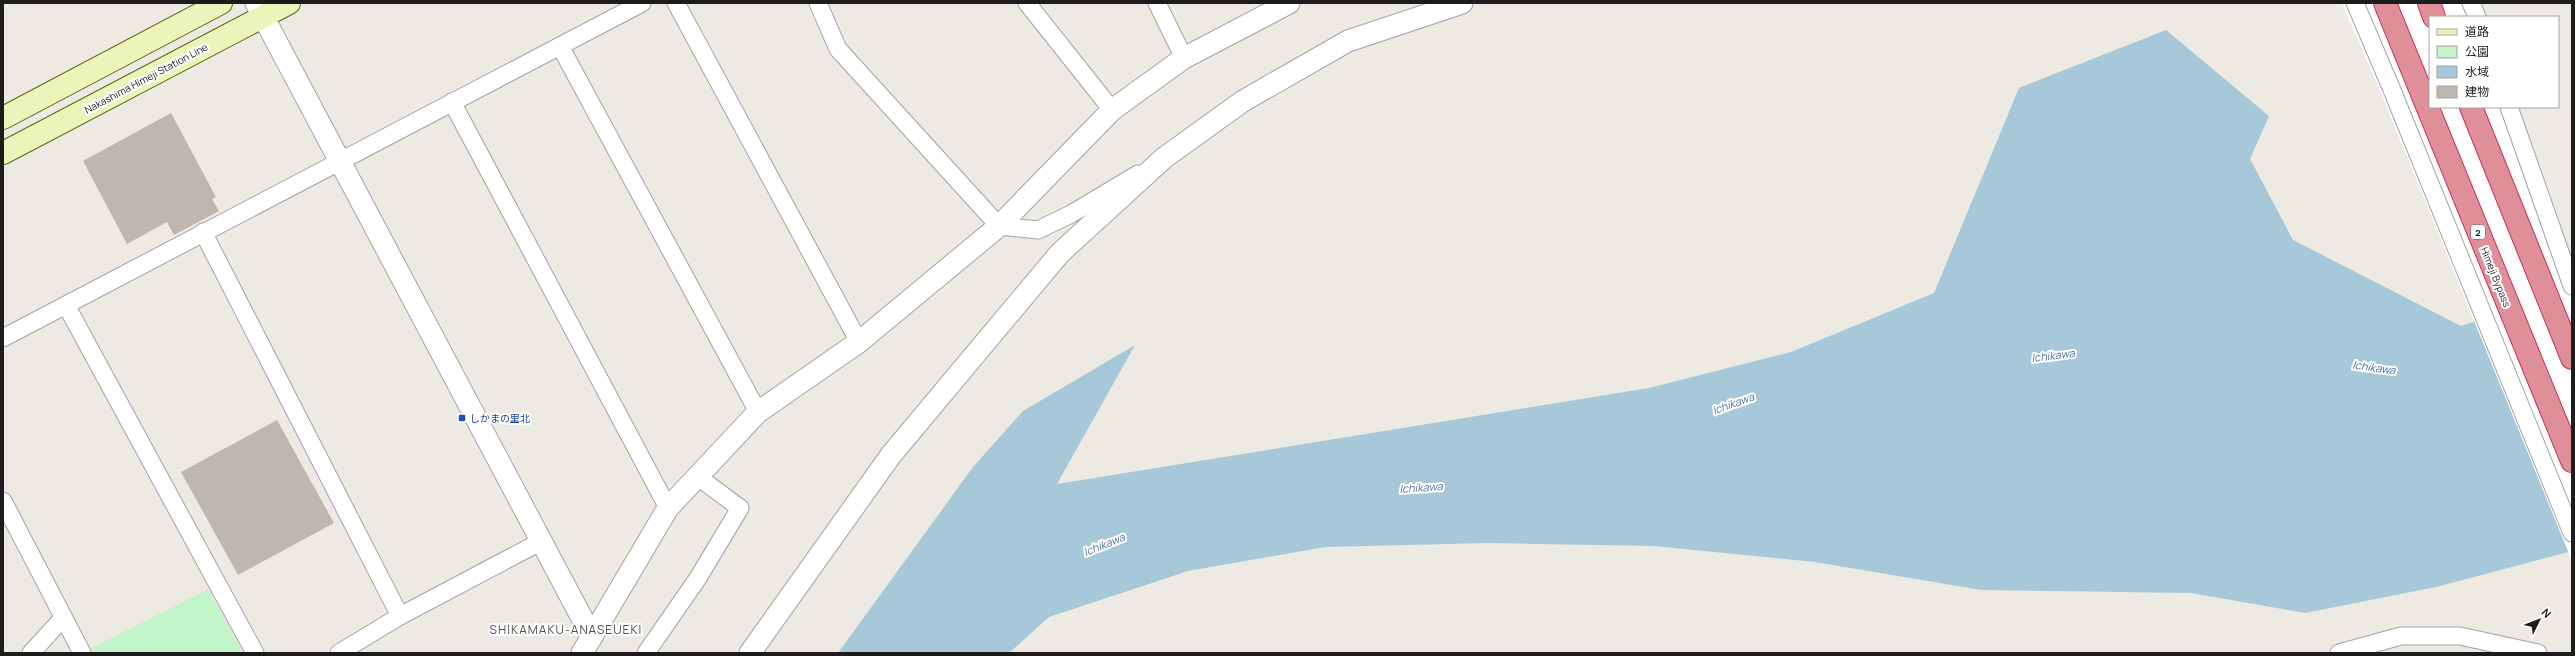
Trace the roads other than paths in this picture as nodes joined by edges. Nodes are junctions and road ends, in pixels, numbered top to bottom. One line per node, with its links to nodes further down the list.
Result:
1 (222, 3): 28 (main road)
2 (289, 3): 16 (main road, Nakashima Himeji Station Line)
3 (642, 3): 21 (street)
4 (676, 3): 38 (street)
5 (818, 3): 33 (street)
6 (1027, 3): 27 (street)
7 (1157, 3): 22 (street)
8 (1289, 3): 22 (street)
9 (1462, 3): 30 (street)
10 (2355, 3): 45 (street)
11 (2381, 3): 20 (highway)
12 (2385, 3): 20 (highway, Himeji Bypass / 2)
13 (2428, 3): 17 (highway)
14 (2442, 3): 18 (highway)
15 (2471, 3): 19 (street)
16 (260, 10): 29 (main road, Nakashima Himeji Station Line); 31 (street)
17 (2434, 16)
18 (2447, 16)
19 (2477, 16)
20 (2395, 29): 41 (highway, Himeji Bypass / 2)
21 (560, 46): 23 (street); 40 (street)
22 (1184, 58): 27 (street)
23 (452, 102): 31 (street); 44 (street)
24 (2470, 108): 32 (highway)
25 (2476, 108): 32 (highway)
26 (2509, 108): 35 (street)
27 (1112, 110): 33 (street)
28 (3, 118)
29 (3, 153)
30 (1164, 158): 33 (street); 55 (street)
31 (339, 161): 34 (street); 46 (street)
32 (2503, 187): 39 (highway)
33 (999, 226): 38 (street)
34 (203, 232): 36 (street); 47 (street)
35 (2572, 286)
36 (66, 305): 37 (street); 52 (street)
37 (3, 338)
38 (859, 342): 40 (street)
39 (2572, 358)
40 (758, 412): 42 (street)
41 (2572, 461)
42 (698, 477): 44 (street); 54 (street)
43 (3, 501): 48 (street)
44 (668, 508): 49 (street)
45 (2572, 533)
46 (540, 542): 47 (street); 49 (street)
47 (400, 616): 53 (street)
48 (64, 618): 50 (street); 51 (street)
49 (587, 645)
50 (31, 653)
51 (82, 653)
52 (255, 653)
53 (340, 653)
54 (646, 653)
55 (750, 653)
56 (2339, 653): 57 (street)
57 (2538, 653)

